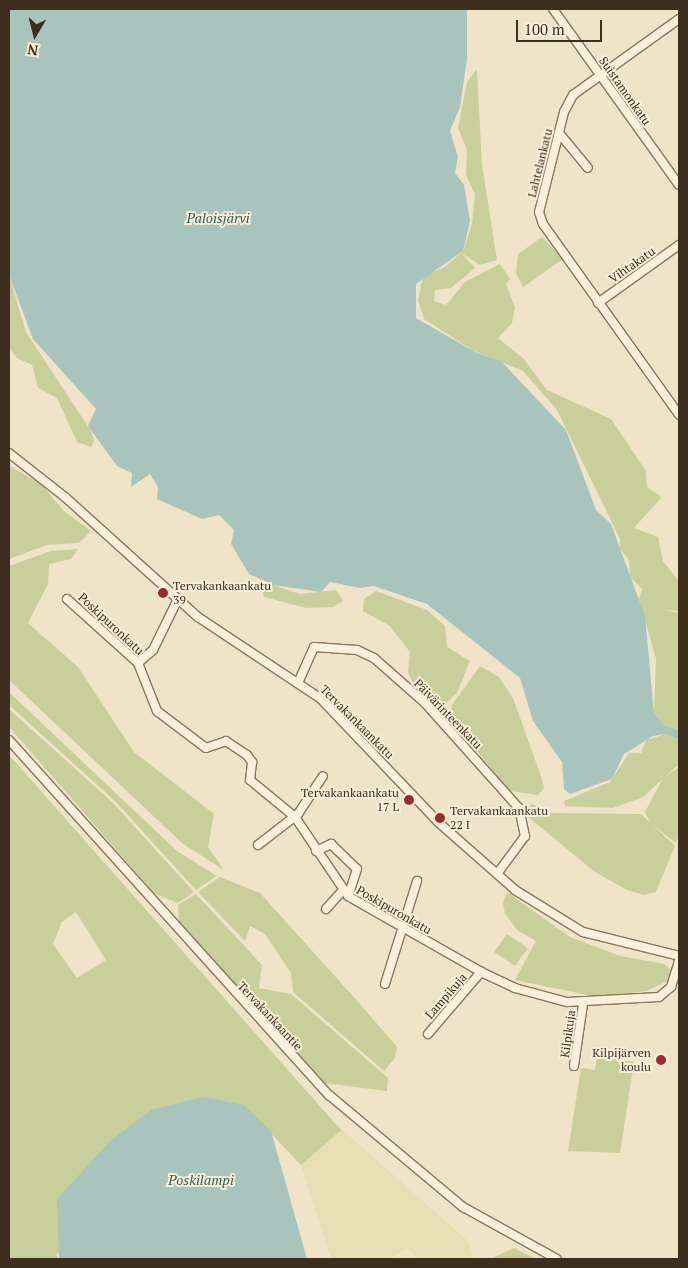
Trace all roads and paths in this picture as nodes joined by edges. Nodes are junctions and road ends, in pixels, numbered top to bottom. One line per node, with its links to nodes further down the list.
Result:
1 (553, 9): 3 (street, Suistamonkatu)
2 (679, 19): 3 (street, Lahtelankatu)
3 (600, 75): 4 (street, Lahtelankatu); 6 (street, Suistamonkatu)
4 (558, 134): 5 (street); 8 (street, Lahtelankatu)
5 (588, 168)
6 (679, 185)
7 (679, 245): 8 (street, Vihtakatu)
8 (598, 303): 9 (street, Lahtelankatu)
9 (679, 415)
10 (9, 453): 12 (street, Tervakankaankatu)
11 (67, 598): 13 (street, Poskipuronkatu)
12 (178, 599): 13 (street); 14 (street, Tervakankaankatu)
13 (138, 663): 17 (street, Poskipuronkatu)
14 (298, 682): 20 (street, Tervakankaankatu); 20 (street, Päivärinteenkatu)
15 (9, 740): 32 (street, Tervakankaantie)
16 (323, 776): 17 (street)
17 (295, 817): 18 (street); 19 (street, Poskipuronkatu)
18 (258, 845)
19 (316, 851): 22 (street, Poskipuronkatu); 22 (street)
20 (497, 874): 25 (street, Tervakankaankatu)
21 (417, 881): 24 (street)
22 (345, 894): 23 (street); 24 (street, Poskipuronkatu)
23 (326, 909)
24 (401, 927): 27 (street, Poskipuronkatu); 28 (street)
25 (679, 956)
26 (679, 960): 29 (street, Poskipuronkatu)
27 (481, 972): 29 (street, Poskipuronkatu); 30 (street, Lampikuja)
28 (385, 984)
29 (583, 1004): 31 (street, Kilpikuja)
30 (428, 1034)
31 (574, 1066)
32 (557, 1259)

